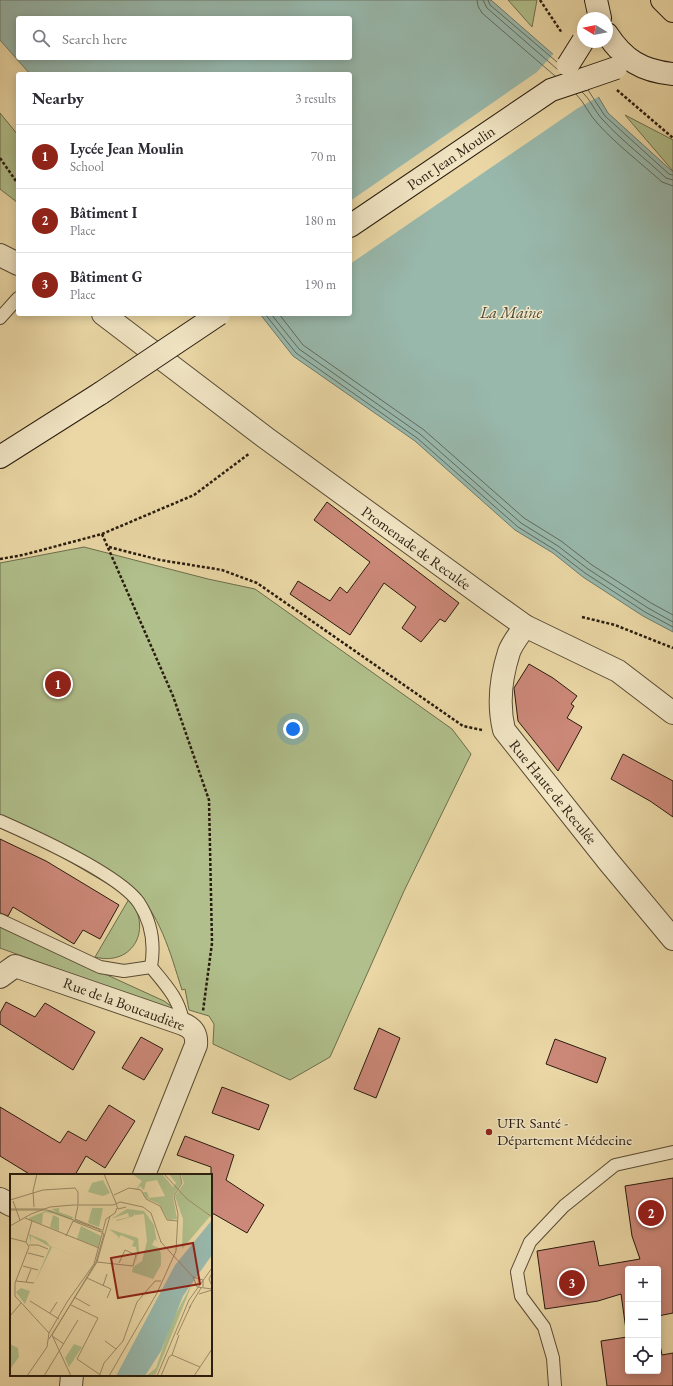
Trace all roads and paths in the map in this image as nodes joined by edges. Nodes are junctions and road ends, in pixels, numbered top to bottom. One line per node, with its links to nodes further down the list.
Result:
1 (662, 0): 2 (highway)
2 (673, 11)
3 (613, 44): 5 (street)
4 (578, 48): 7 (street, Pont Jean Moulin, bridge)
5 (624, 65): 6 (street); 7 (street, Pont Jean Moulin, bridge)
6 (673, 74)
7 (551, 90): 10 (street, Pont Jean Moulin)
8 (0, 158): 9 (path)
9 (16, 181)
10 (352, 225)
11 (0, 255): 12 (street)
12 (16, 263)
13 (16, 300): 16 (lane)
14 (106, 316): 23 (street, Promenade de Reculée)
15 (216, 316): 18 (street, bridge)
16 (0, 318)
17 (253, 451): 19 (path)
18 (0, 457)
19 (102, 534): 20 (path); 21 (path)
20 (108, 547): 26 (path); 32 (path)
21 (0, 559)
22 (582, 617): 24 (path)
23 (525, 626): 25 (street, Promenade de Reculée); 29 (street, Rue Haute de Reculée)
24 (673, 648)
25 (673, 713)
26 (487, 730)
27 (0, 821): 30 (lane)
28 (0, 920): 30 (lane)
29 (673, 939)
30 (151, 967): 33 (lane)
31 (0, 977): 33 (street, Rue de la Boucaudière)
32 (203, 1013)
33 (183, 1024): 35 (street, Rue de la Boucaudière)
34 (673, 1152): 40 (lane)
35 (144, 1174)
36 (0, 1199): 37 (street)
37 (10, 1204)
38 (72, 1376): 39 (street)
39 (71, 1386)
40 (555, 1386)

